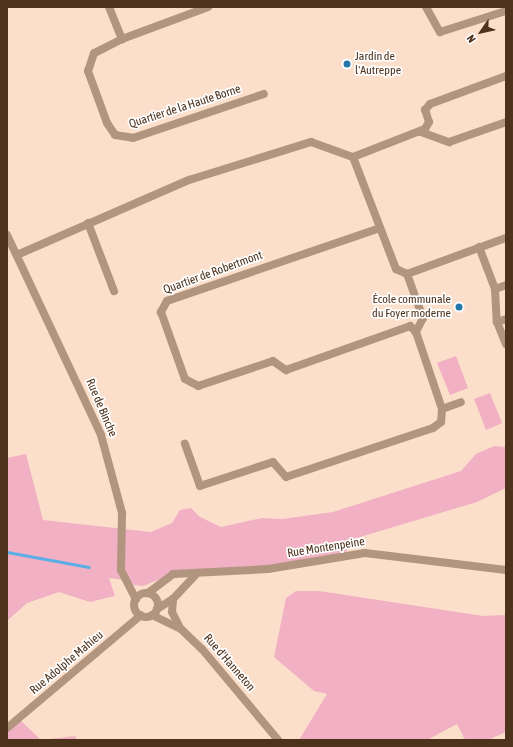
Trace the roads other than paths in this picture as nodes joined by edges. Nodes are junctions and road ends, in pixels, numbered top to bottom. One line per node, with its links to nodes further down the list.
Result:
1 (110, 7): 5 (street)
2 (208, 7): 5 (street, Quartier de la Haute Borne)
3 (426, 7): 4 (street)
4 (506, 11)
5 (122, 39): 7 (street, Quartier de la Haute Borne)
6 (506, 76): 9 (street)
7 (264, 94)
8 (506, 122): 9 (street)
9 (421, 132): 10 (street)
10 (352, 157): 11 (street); 12 (street)
11 (88, 223): 16 (street); 20 (street)
12 (380, 228): 17 (street); 23 (street, Quartier de Robertmont)
13 (7, 235): 16 (street, Rue de Binche)
14 (506, 238): 15 (street)
15 (480, 247): 17 (street); 19 (street)
16 (17, 254): 31 (street, Rue de Binche)
17 (408, 274): 23 (street)
18 (506, 285): 19 (street)
19 (494, 289): 22 (street)
20 (114, 291)
21 (506, 319): 22 (street)
22 (497, 322): 24 (street)
23 (416, 332): 26 (street)
24 (506, 344)
25 (460, 402): 26 (street)
26 (442, 409): 27 (street)
27 (185, 444)
28 (506, 570): 29 (street, Rue Montenpeine)
29 (197, 574): 30 (street, Rue Montenpeine); 32 (street)
30 (148, 593): 31 (street); 33 (street)
31 (136, 599): 34 (street)
32 (173, 599): 33 (street); 35 (street)
33 (155, 612): 34 (street); 35 (street, Rue d'Hanneton)
34 (141, 615): 36 (street, Rue Adolphe Mahieu)
35 (181, 629): 37 (street, Rue d'Hanneton)
36 (7, 728)
37 (278, 740)

